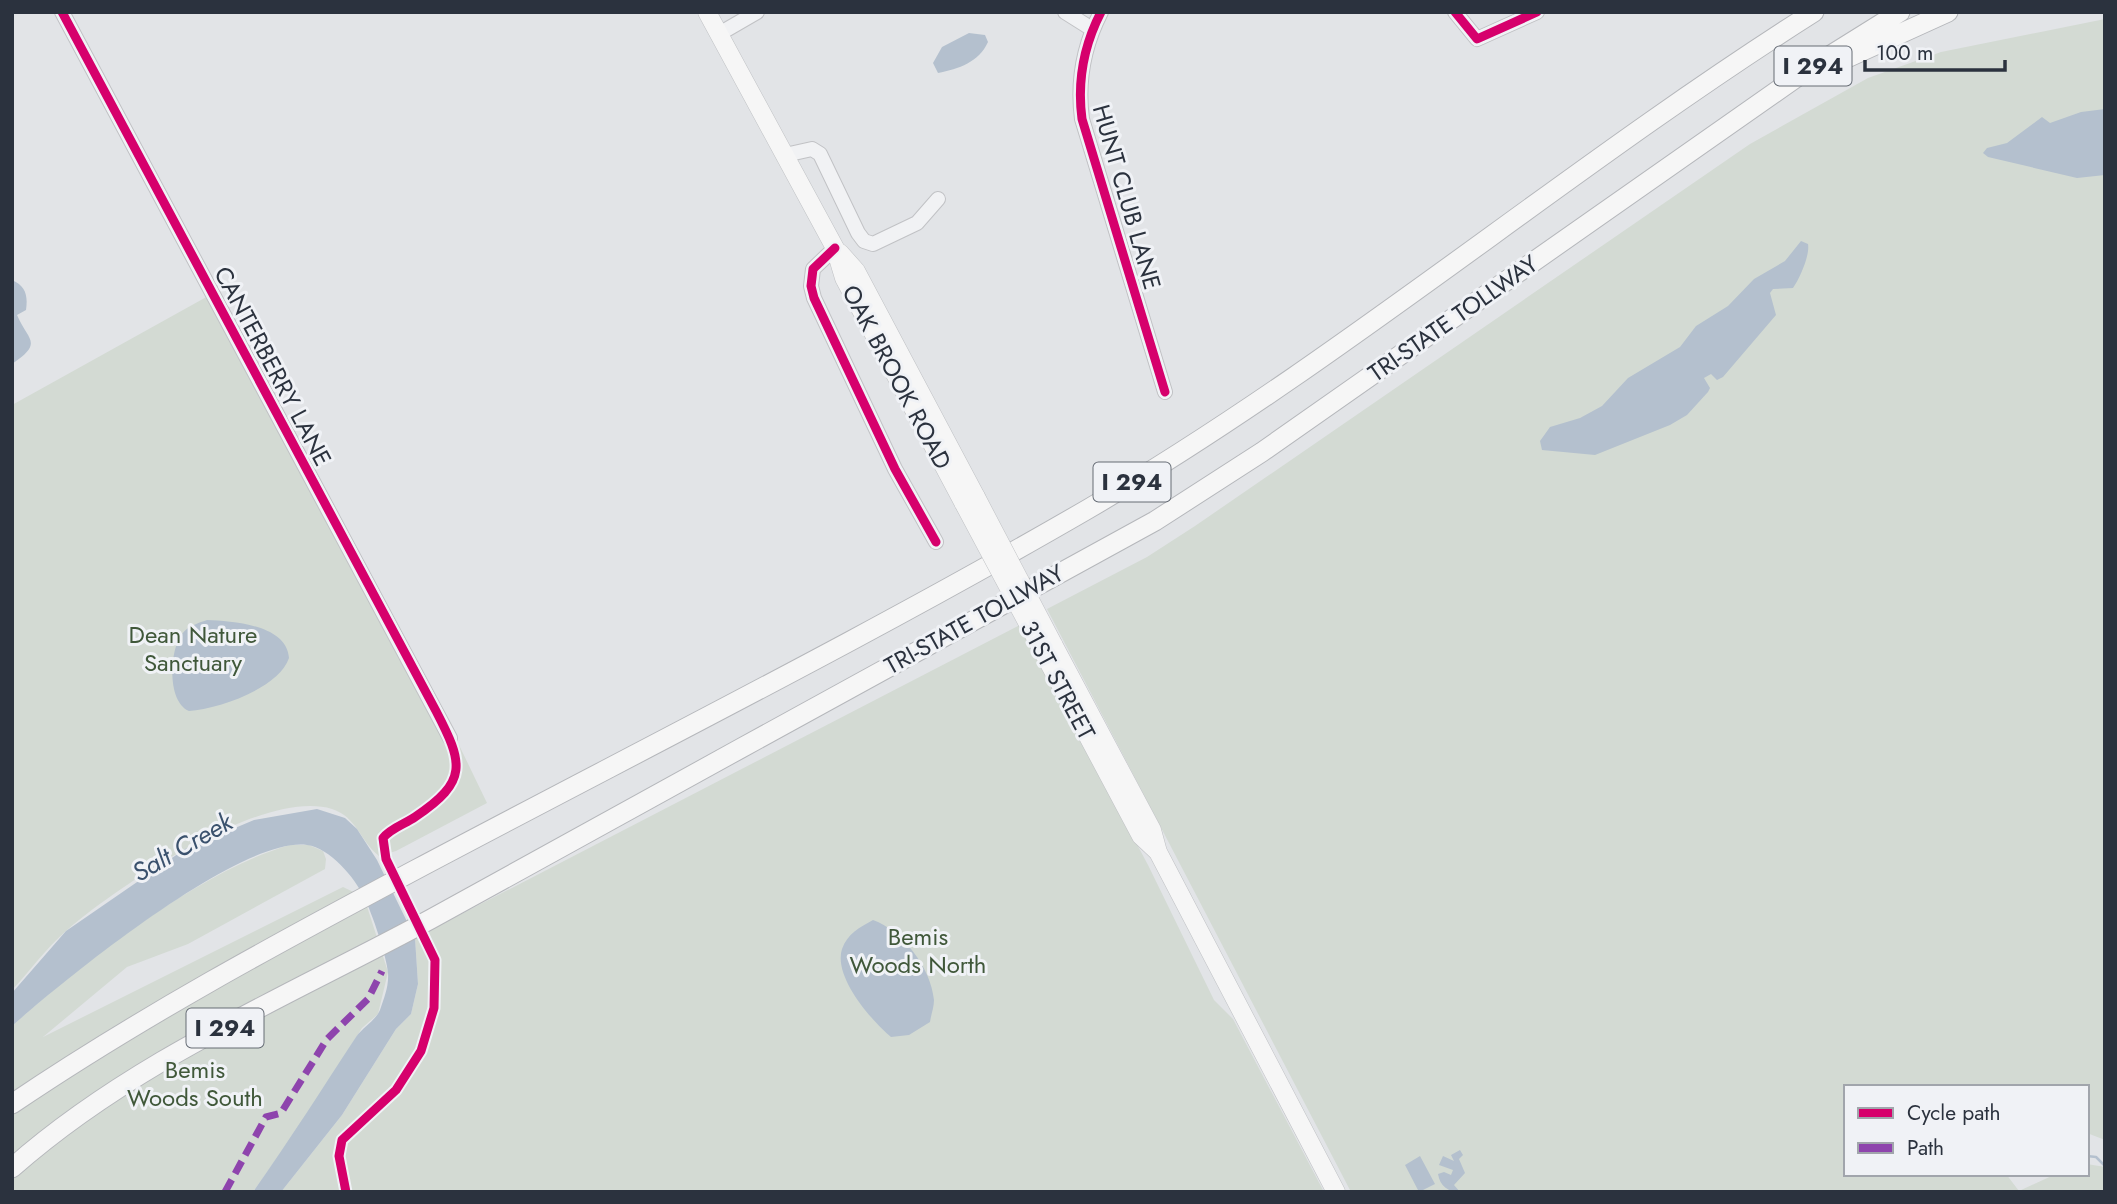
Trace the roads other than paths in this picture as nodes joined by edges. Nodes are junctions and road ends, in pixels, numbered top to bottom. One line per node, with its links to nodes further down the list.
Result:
1 (62, 12): 20 (street, CANTERBERRY LANE)
2 (707, 12): 12 (main road, OAK BROOK ROAD)
3 (757, 12): 12 (street)
4 (1065, 12): 11 (street)
5 (1101, 12): 11 (street, HUNT CLUB LANE)
6 (1455, 12): 7 (street)
7 (1537, 12)
8 (1814, 12): 21 (highway, TRI-STATE TOLLWAY / I 294)
9 (1900, 12): 13 (highway, TRI-STATE TOLLWAY / I 294)
10 (1948, 12): 13 (highway)
11 (1092, 29): 17 (street, HUNT CLUB LANE)
12 (719, 34): 14 (main road, OAK BROOK ROAD)
13 (1729, 125): 22 (highway, TRI-STATE TOLLWAY / I 294)
14 (785, 155): 15 (street); 16 (main road, OAK BROOK ROAD)
15 (938, 199)
16 (835, 248): 18 (main road, OAK BROOK ROAD); 19 (street)
17 (1166, 393)
18 (970, 500): 23 (main road, 31ST STREET, bridge)
19 (936, 542)
20 (450, 738)
21 (12, 1104)
22 (12, 1168)
23 (1336, 1192)

